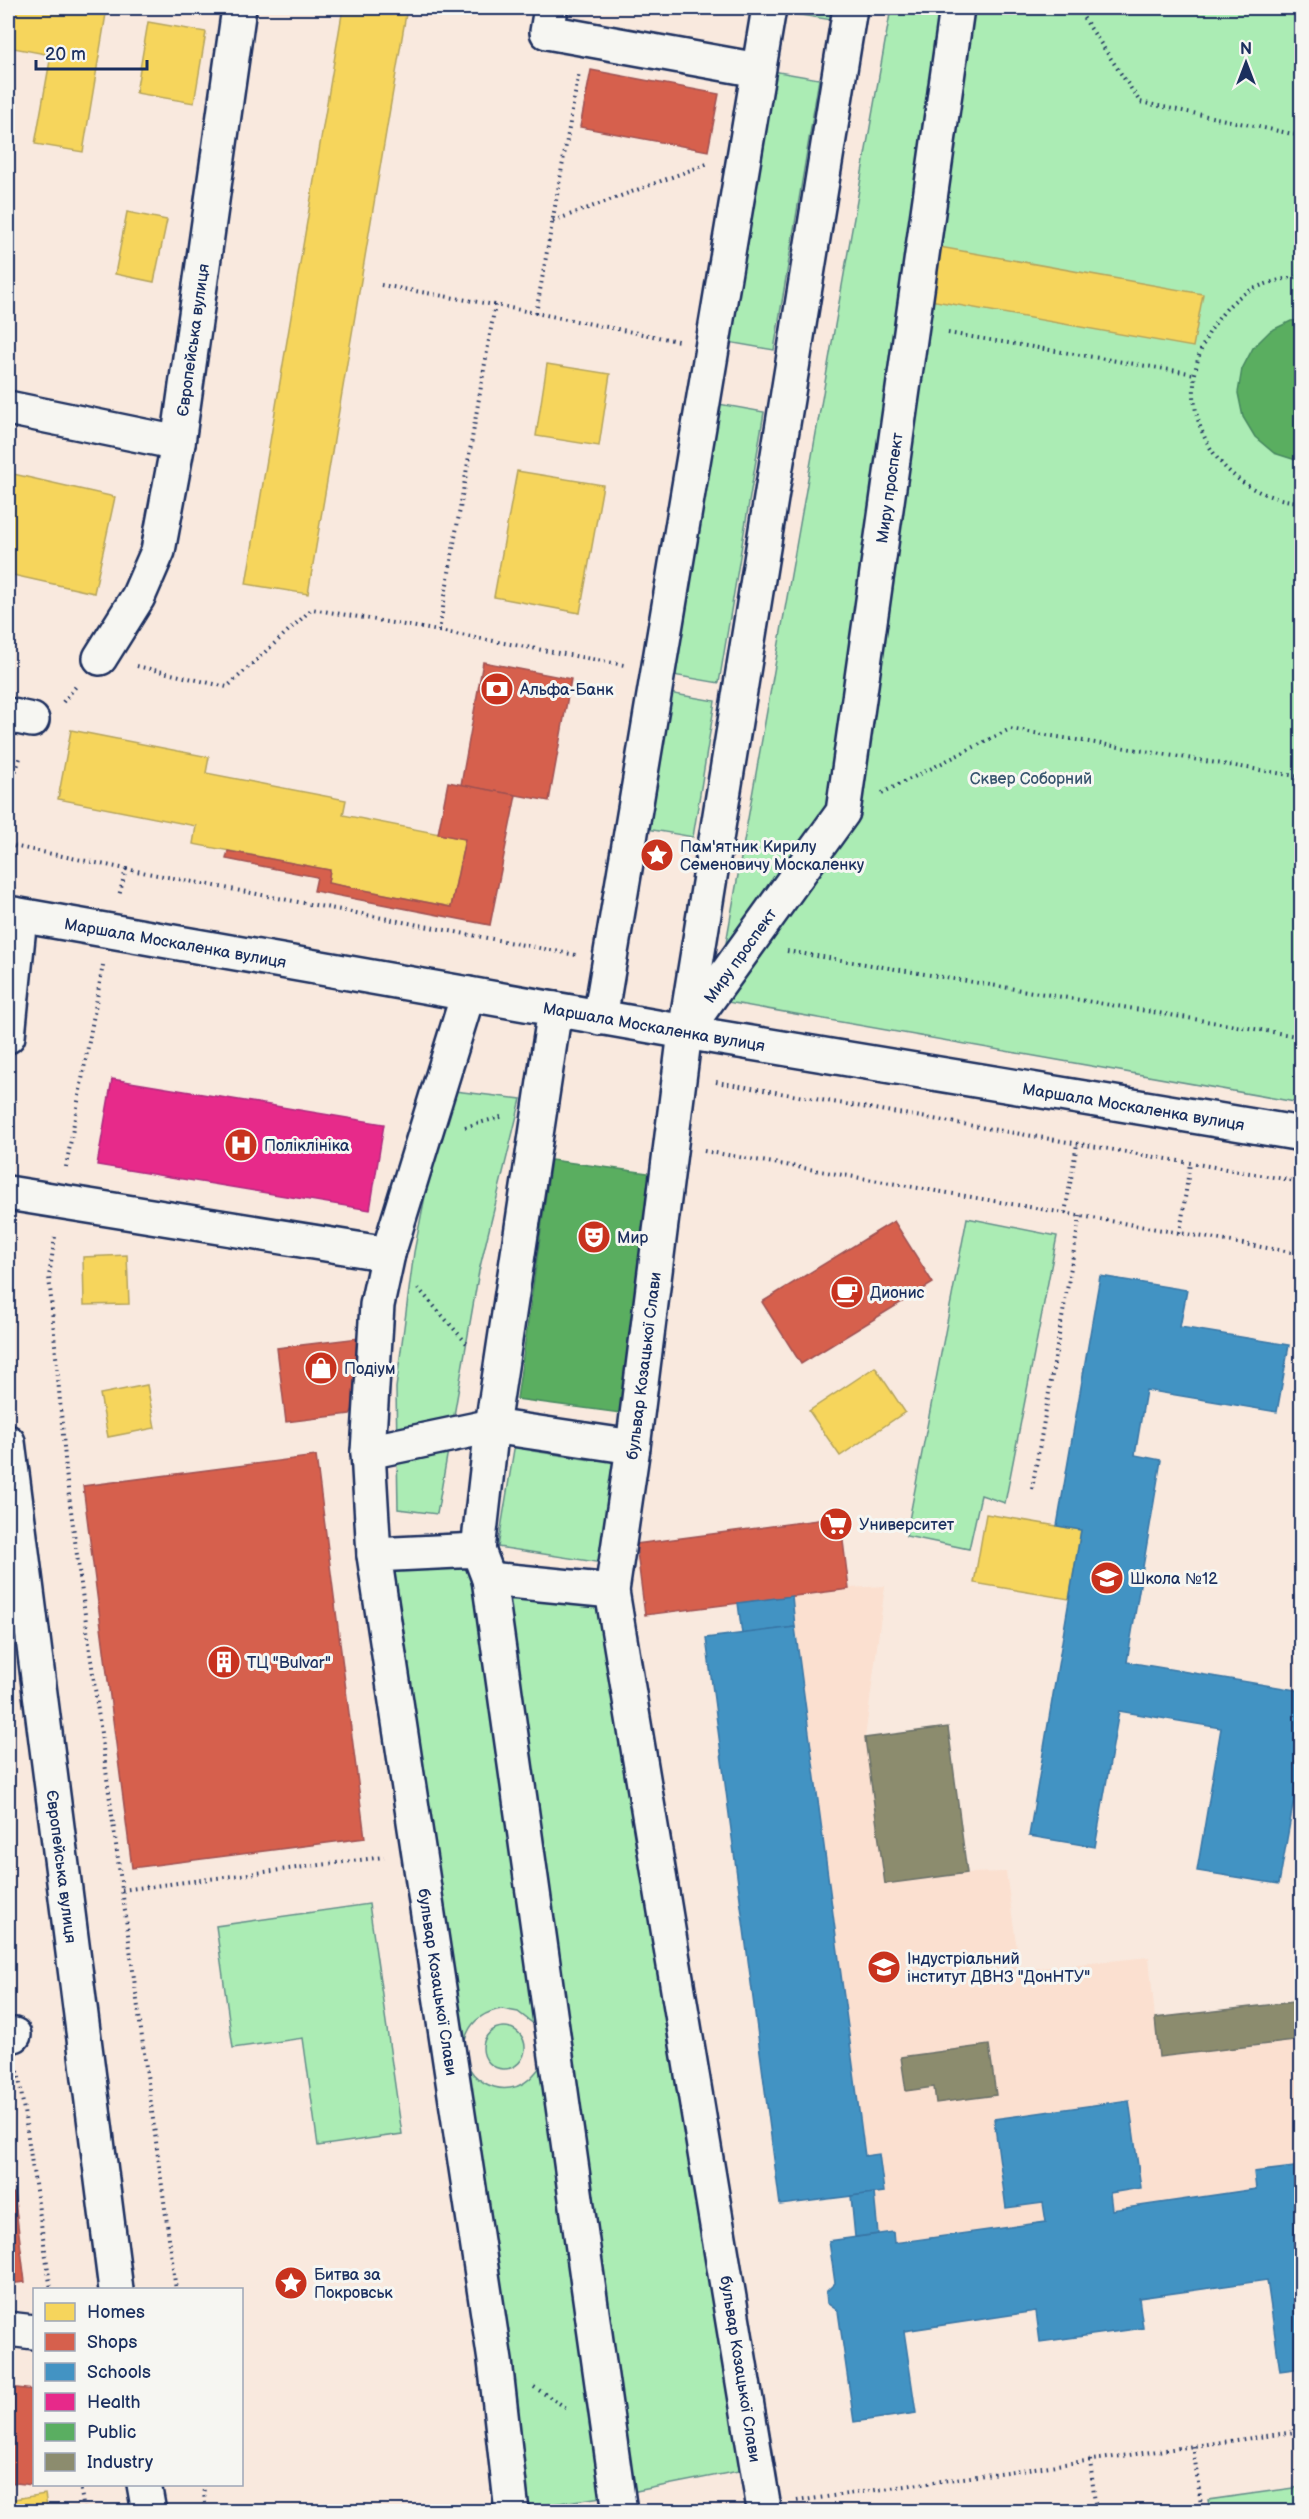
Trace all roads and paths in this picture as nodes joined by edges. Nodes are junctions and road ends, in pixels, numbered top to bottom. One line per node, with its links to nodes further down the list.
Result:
1 (239, 8): 20 (street, Європейська вулиця)
2 (551, 8): 7 (street)
3 (769, 8): 8 (street)
4 (850, 8): 36 (street, Миру проспект)
5 (957, 8): 16 (street, Миру проспект)
6 (1077, 8): 9 (path)
7 (585, 39): 8 (street); 11 (path)
8 (758, 70): 10 (street)
9 (1302, 136)
10 (744, 150): 11 (path); 17 (street)
11 (553, 221): 15 (path)
12 (1302, 276): 18 (path)
13 (381, 285): 14 (path)
14 (495, 305): 15 (path); 22 (path)
15 (536, 314): 17 (path)
16 (911, 327): 18 (path); 26 (street, Миру проспект)
17 (711, 347): 24 (street)
18 (1195, 374): 21 (path)
19 (8, 408): 20 (street)
20 (178, 443): 23 (street, Європейська вулиця)
21 (1302, 502)
22 (439, 631): 23 (path); 24 (path)
23 (100, 658)
24 (658, 671): 32 (street)
25 (1302, 777): 26 (path)
26 (843, 812): 31 (street, Миру проспект)
27 (8, 845): 28 (path)
28 (126, 868): 30 (path); 32 (path)
29 (14, 914): 30 (street, Маршала Москаленка вулиця); 37 (street)
30 (111, 932): 33 (street, Маршала Москаленка вулиця); 48 (path)
31 (749, 944): 36 (street, Миру проспект); 38 (path)
32 (609, 961): 35 (street)
33 (468, 994): 34 (street, Маршала Москаленка вулиця); 42 (street, бульвар Козацької Слави)
34 (555, 1010): 35 (street, Маршала Москаленка вулиця); 40 (street)
35 (600, 1018): 36 (street, Маршала Москаленка вулиця)
36 (685, 1032): 39 (street, бульвар Козацької Слави); 41 (street, Маршала Москаленка вулиця)
37 (8, 1036)
38 (1302, 1037)
39 (679, 1075): 43 (path); 44 (street, бульвар Козацької Слави)
40 (540, 1106): 42 (path); 54 (street)
41 (1302, 1134)
42 (424, 1139): 52 (street, бульвар Козацької Слави)
43 (1077, 1144): 45 (path); 49 (path)
44 (671, 1145): 49 (path); 57 (street, бульвар Козацької Слави)
45 (1190, 1163): 46 (path); 51 (path)
46 (1302, 1182)
47 (8, 1193): 48 (street)
48 (60, 1201): 52 (street); 64 (path)
49 (1065, 1213): 50 (path)
50 (1080, 1216): 51 (path); 59 (path)
51 (1180, 1233): 53 (path)
52 (388, 1254): 54 (path); 58 (street, бульвар Козацької Слави)
53 (1302, 1254)
54 (499, 1380): 55 (street)
55 (492, 1426): 57 (street); 58 (street); 61 (street)
56 (8, 1442): 68 (street, Європейська вулиця)
57 (633, 1447): 62 (street, бульвар Козацької Слави)
58 (368, 1452): 60 (street, бульвар Козацької Слави)
59 (1032, 1489)
60 (374, 1555): 61 (street); 63 (street, бульвар Козацької Слави)
61 (483, 1564): 62 (street); 74 (street)
62 (612, 1591): 80 (street, бульвар Козацької Слави)
63 (418, 1853): 64 (path); 72 (street, бульвар Козацької Слави)
64 (122, 1890): 69 (path)
65 (8, 1977): 66 (path)
66 (11, 2035): 67 (path)
67 (51, 2288)
68 (116, 2288)
69 (176, 2288)
70 (8, 2329): 71 (street)
71 (33, 2332)
72 (495, 2361): 74 (path); 84 (street, бульвар Козацької Слави)
73 (1302, 2431): 75 (path)
74 (609, 2435): 85 (street)
75 (1193, 2446): 76 (path); 87 (path)
76 (1090, 2460): 80 (path); 86 (path)
77 (80, 2486): 81 (path)
78 (144, 2486): 82 (street)
79 (203, 2486): 83 (path)
80 (764, 2509)
81 (84, 2511)
82 (149, 2511)
83 (206, 2511)
84 (512, 2511)
85 (620, 2511)
86 (1096, 2511)
87 (1202, 2511)

